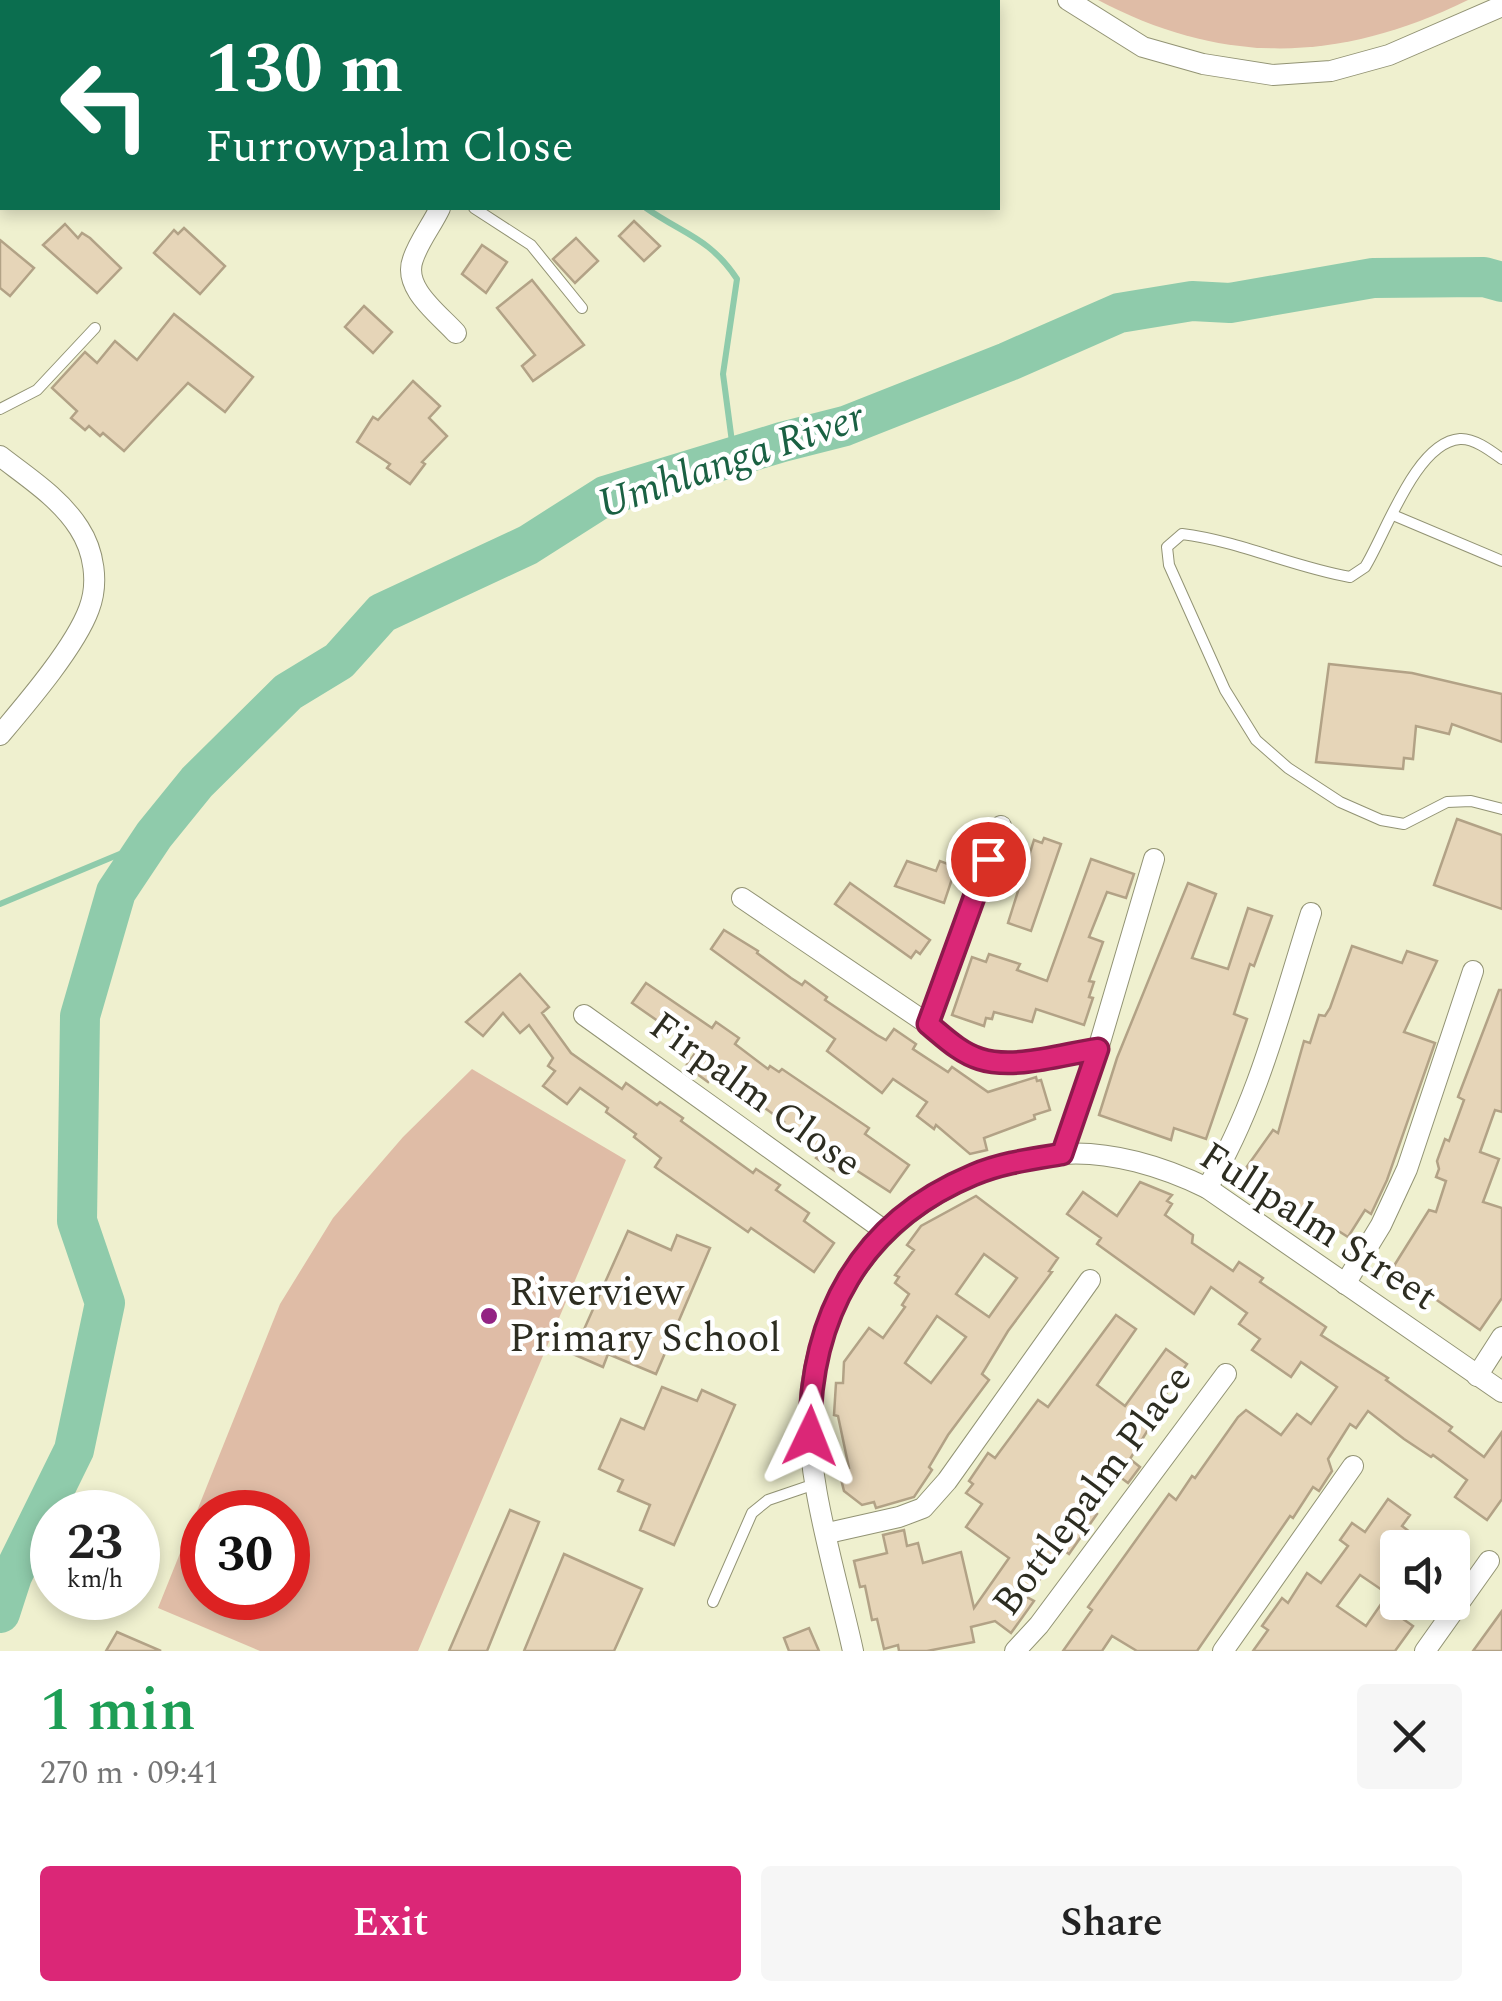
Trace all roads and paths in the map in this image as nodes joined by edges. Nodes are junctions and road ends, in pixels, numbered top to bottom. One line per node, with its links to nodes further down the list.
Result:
1 (1068, 0): 2 (street)
2 (1502, 6)
3 (439, 210): 7 (street)
4 (477, 210): 5 (lane)
5 (582, 308)
6 (95, 328): 8 (lane)
7 (456, 333)
8 (0, 410)
9 (0, 456): 13 (street)
10 (1502, 459): 11 (lane)
11 (1393, 515): 12 (lane); 14 (lane)
12 (1502, 561)
13 (0, 735)
14 (1502, 809)
15 (1001, 826): 21 (street)
16 (1154, 859): 22 (street)
17 (742, 898): 21 (street)
18 (1311, 913): 24 (street)
19 (1473, 971): 27 (street)
20 (584, 1015): 25 (street, Firpalm Close)
21 (928, 1024): 22 (street)
22 (1098, 1049): 23 (street)
23 (1062, 1154): 24 (street, Fullpalm Street); 25 (street, Fullpalm Street)
24 (1208, 1188): 27 (street, Fullpalm Street)
25 (884, 1232): 33 (street, Fullpalm Street)
26 (1090, 1280): 34 (street)
27 (1345, 1284): 30 (street, Fullpalm Street)
28 (1502, 1337): 30 (street)
29 (1226, 1374): 38 (street, Bottlepalm Place)
30 (1477, 1376): 31 (street, Fullpalm Street)
31 (1502, 1392)
32 (1353, 1466): 39 (street)
33 (816, 1484): 34 (street, Fullpalm Street); 36 (lane)
34 (828, 1533): 37 (street, Fullpalm Street)
35 (1489, 1561): 40 (street)
36 (713, 1602)
37 (854, 1651)
38 (1015, 1651)
39 (1223, 1651)
40 (1426, 1651)

